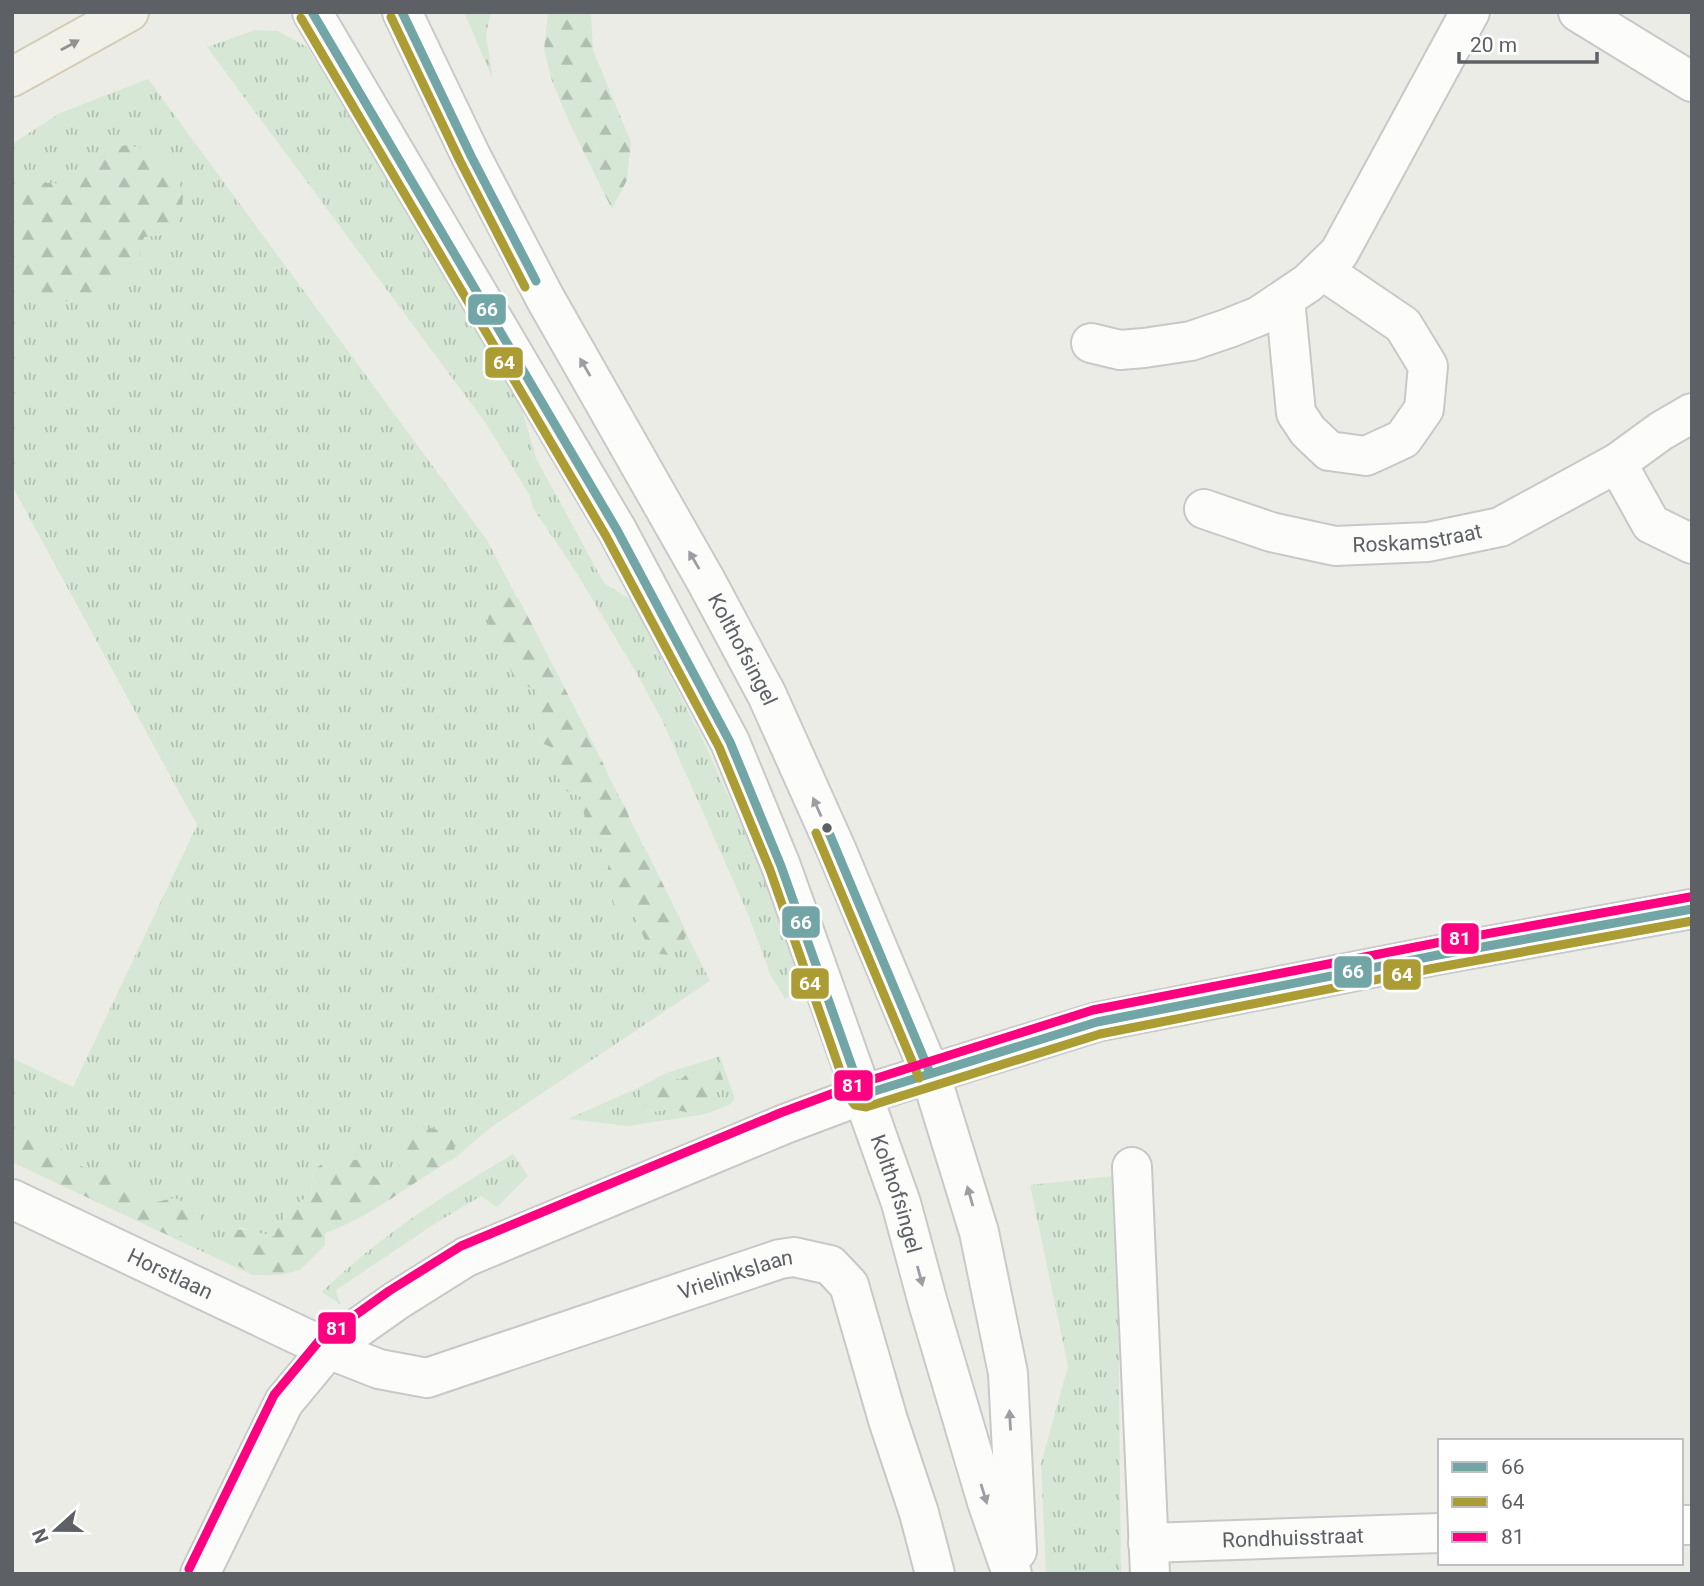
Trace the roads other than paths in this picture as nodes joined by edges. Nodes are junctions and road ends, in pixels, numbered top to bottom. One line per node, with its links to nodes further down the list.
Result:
1 (129, 12): 6 (main road, one-way to 1)
2 (312, 12): 17 (street, Kolthofsingel)
3 (402, 12): 16 (street, Kolthofsingel, one-way to 3)
4 (1471, 12): 8 (street)
5 (1578, 12): 7 (street)
6 (12, 77)
7 (1692, 82)
8 (1322, 270): 9 (street); 9 (street)
9 (1285, 299): 10 (street)
10 (1091, 343)
11 (1692, 413): 12 (street, Roskamstraat)
12 (1617, 463): 13 (street, Roskamstraat); 14 (street)
13 (1204, 509)
14 (1692, 544)
15 (1692, 909): 16 (street)
16 (930, 1073): 17 (street); 26 (street, Kolthofsingel, one-way to 16)
17 (862, 1095): 20 (street); 25 (street, Kolthofsingel, one-way to 25)
18 (1132, 1167): 22 (street)
19 (12, 1199): 20 (street, Horstlaan)
20 (328, 1349): 23 (street); 24 (street, Vrielinkslaan)
21 (1438, 1533): 22 (street, Rondhuisstraat)
22 (1149, 1558)
23 (200, 1574)
24 (935, 1574)
25 (1012, 1574)
26 (1019, 1574)

